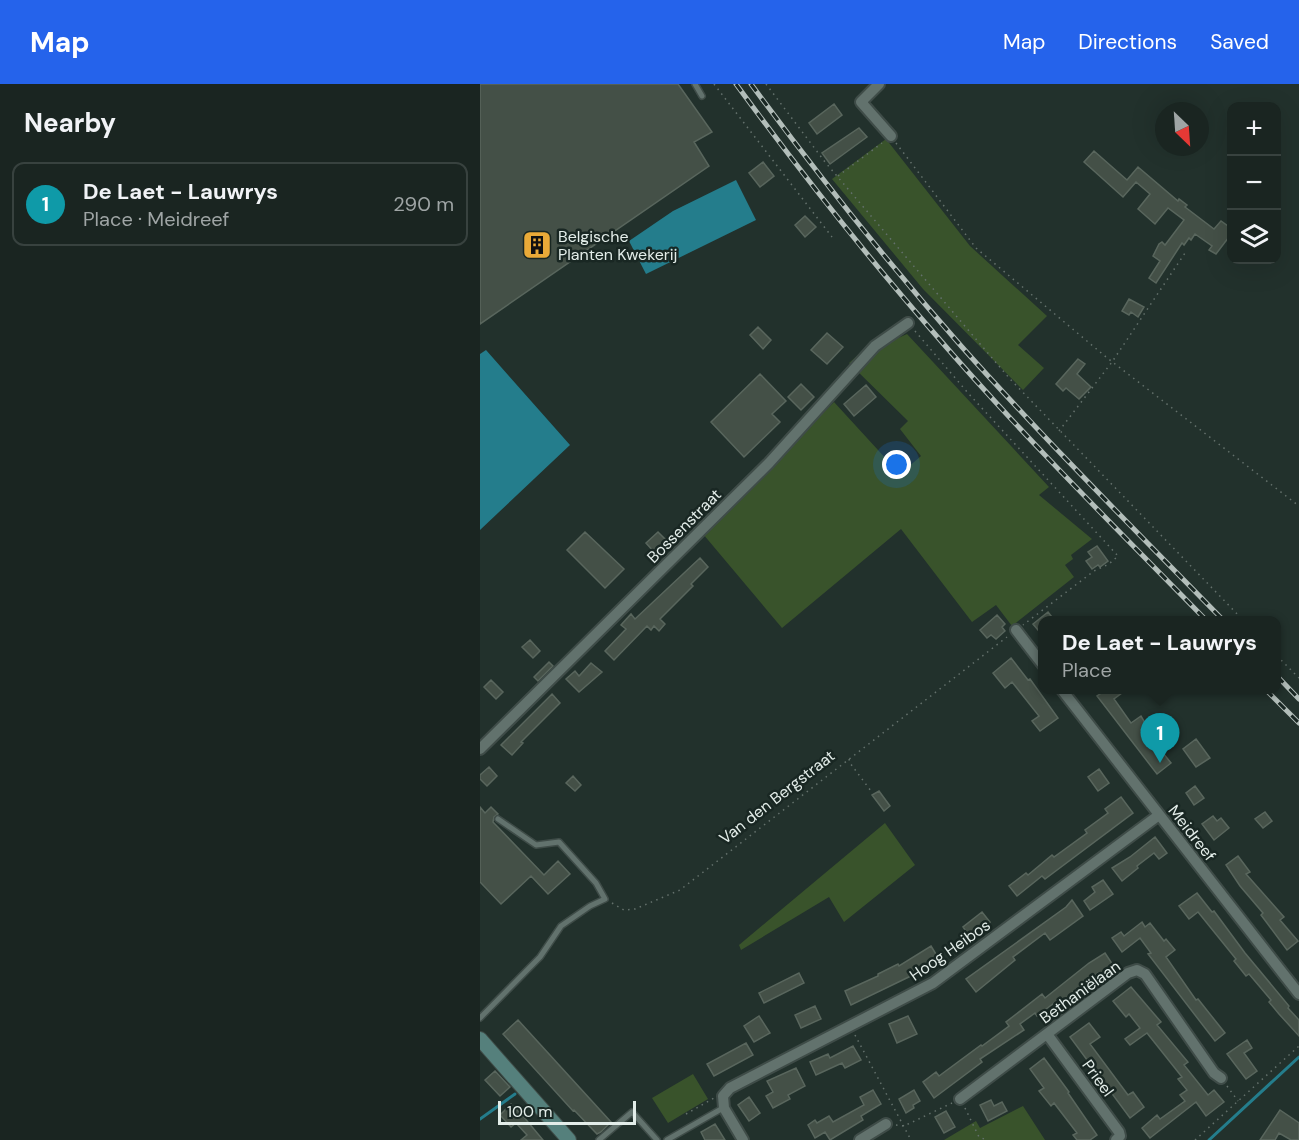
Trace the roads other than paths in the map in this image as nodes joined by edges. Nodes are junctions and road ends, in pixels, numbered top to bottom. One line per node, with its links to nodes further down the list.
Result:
1 (694, 84): 3 (lane)
2 (879, 84): 4 (street)
3 (702, 96)
4 (891, 136)
5 (908, 323): 9 (street, Bossenstraat)
6 (1016, 630): 7 (street)
7 (1038, 659)
8 (1065, 694): 10 (street, Meidreef)
9 (480, 748)
10 (1159, 814): 12 (street, Meidreef); 18 (street, Hoog Heibos)
11 (498, 819): 13 (lane)
12 (1299, 994)
13 (480, 1018)
14 (1047, 1034): 16 (street, Bethaniëlaan); 17 (street, Bethaniëlaan); 26 (street, Prieel)
15 (481, 1041): 20 (street)
16 (1221, 1078)
17 (960, 1099)
18 (724, 1108): 23 (lane); 24 (street)
19 (886, 1124): 25 (street)
20 (569, 1140)
21 (599, 1140): 22 (lane)
22 (657, 1140)
23 (667, 1140)
24 (743, 1140)
25 (860, 1140)
26 (1116, 1140)

